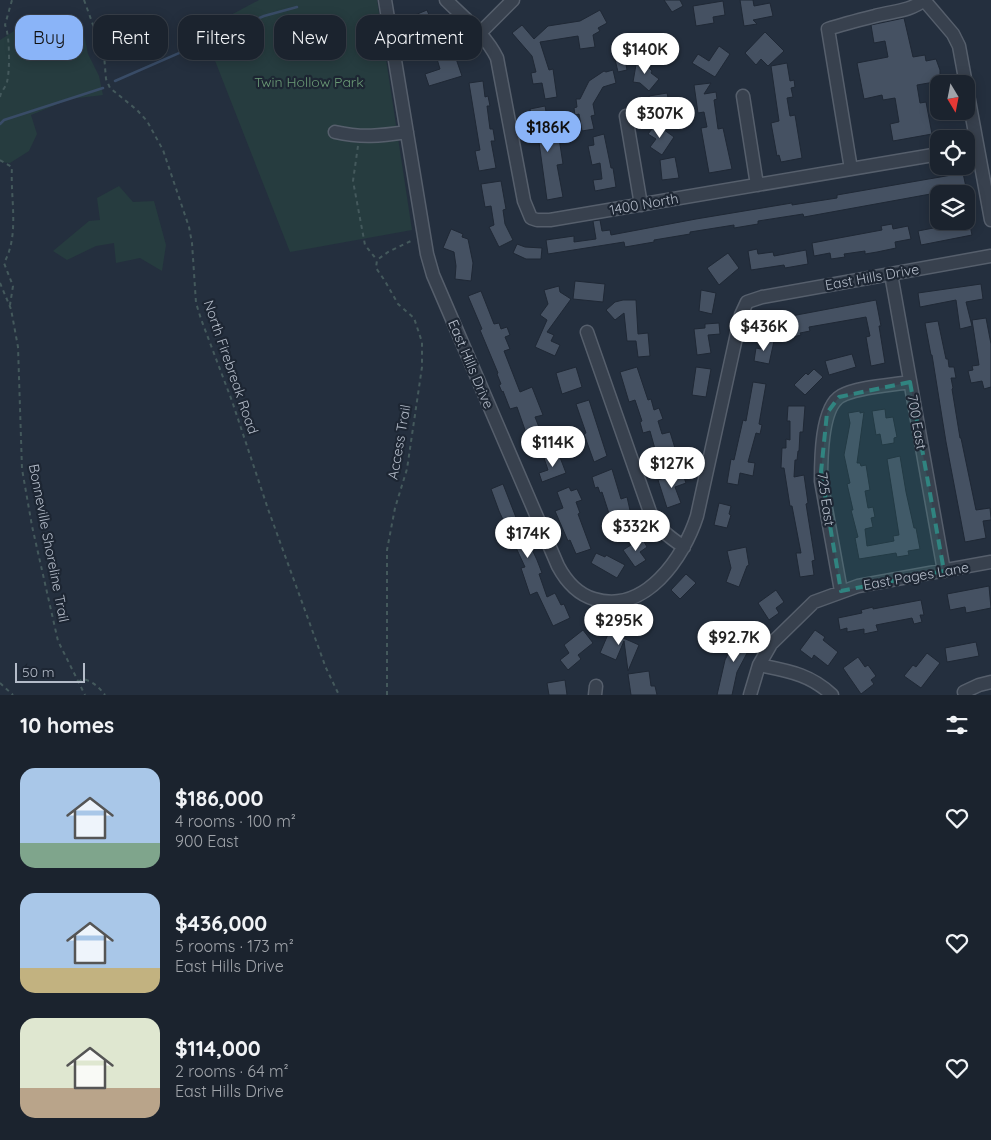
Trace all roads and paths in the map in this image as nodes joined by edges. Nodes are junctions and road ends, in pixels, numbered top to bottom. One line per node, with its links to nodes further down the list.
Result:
1 (12, 0): 11 (path)
2 (84, 0): 44 (path, North Firebreak Road)
3 (385, 0): 15 (street, East Hills Drive)
4 (446, 0): 7 (street)
5 (513, 0): 8 (street)
6 (924, 0): 13 (street); 20 (street)
7 (461, 15)
8 (482, 32)
9 (482, 37): 22 (street, 1400 North)
10 (743, 96): 21 (street)
11 (0, 97)
12 (626, 116): 22 (street)
13 (970, 130)
14 (335, 132): 16 (street)
15 (407, 132): 16 (street); 24 (street, East Hills Drive)
16 (360, 137): 26 (path, Access Trail)
17 (930, 156): 20 (street, 1400 North)
18 (975, 159): 23 (street)
19 (0, 160): 29 (path)
20 (851, 169): 21 (street, 1400 North)
21 (757, 185): 22 (street, 1400 North)
22 (641, 205)
23 (991, 220)
24 (424, 236): 26 (path); 32 (street, East Hills Drive)
25 (991, 256): 27 (street, East Hills Drive)
26 (378, 260): 45 (path, Access Trail)
27 (891, 274): 31 (street, 700 East); 32 (street, East Hills Drive)
28 (0, 283): 29 (path, Bonneville Shoreline Trail)
29 (10, 306): 37 (path, Bonneville Shoreline Trail)
30 (587, 332): 32 (street)
31 (910, 382): 34 (street, 700 East); 35 (street, 725 East)
32 (684, 547)
33 (991, 562): 34 (street, East Pages Lane)
34 (944, 571): 35 (street, East Pages Lane)
35 (841, 591): 36 (street, East Pages Lane)
36 (759, 665): 46 (street, East Pages Lane); 47 (street)
37 (78, 682): 42 (path, Bonneville Shoreline Trail); 43 (path)
38 (991, 682): 40 (street)
39 (0, 683): 41 (path)
40 (964, 692)
41 (13, 695)
42 (85, 695)
43 (105, 695)
44 (339, 695)
45 (387, 695)
46 (750, 695)
47 (832, 695)

